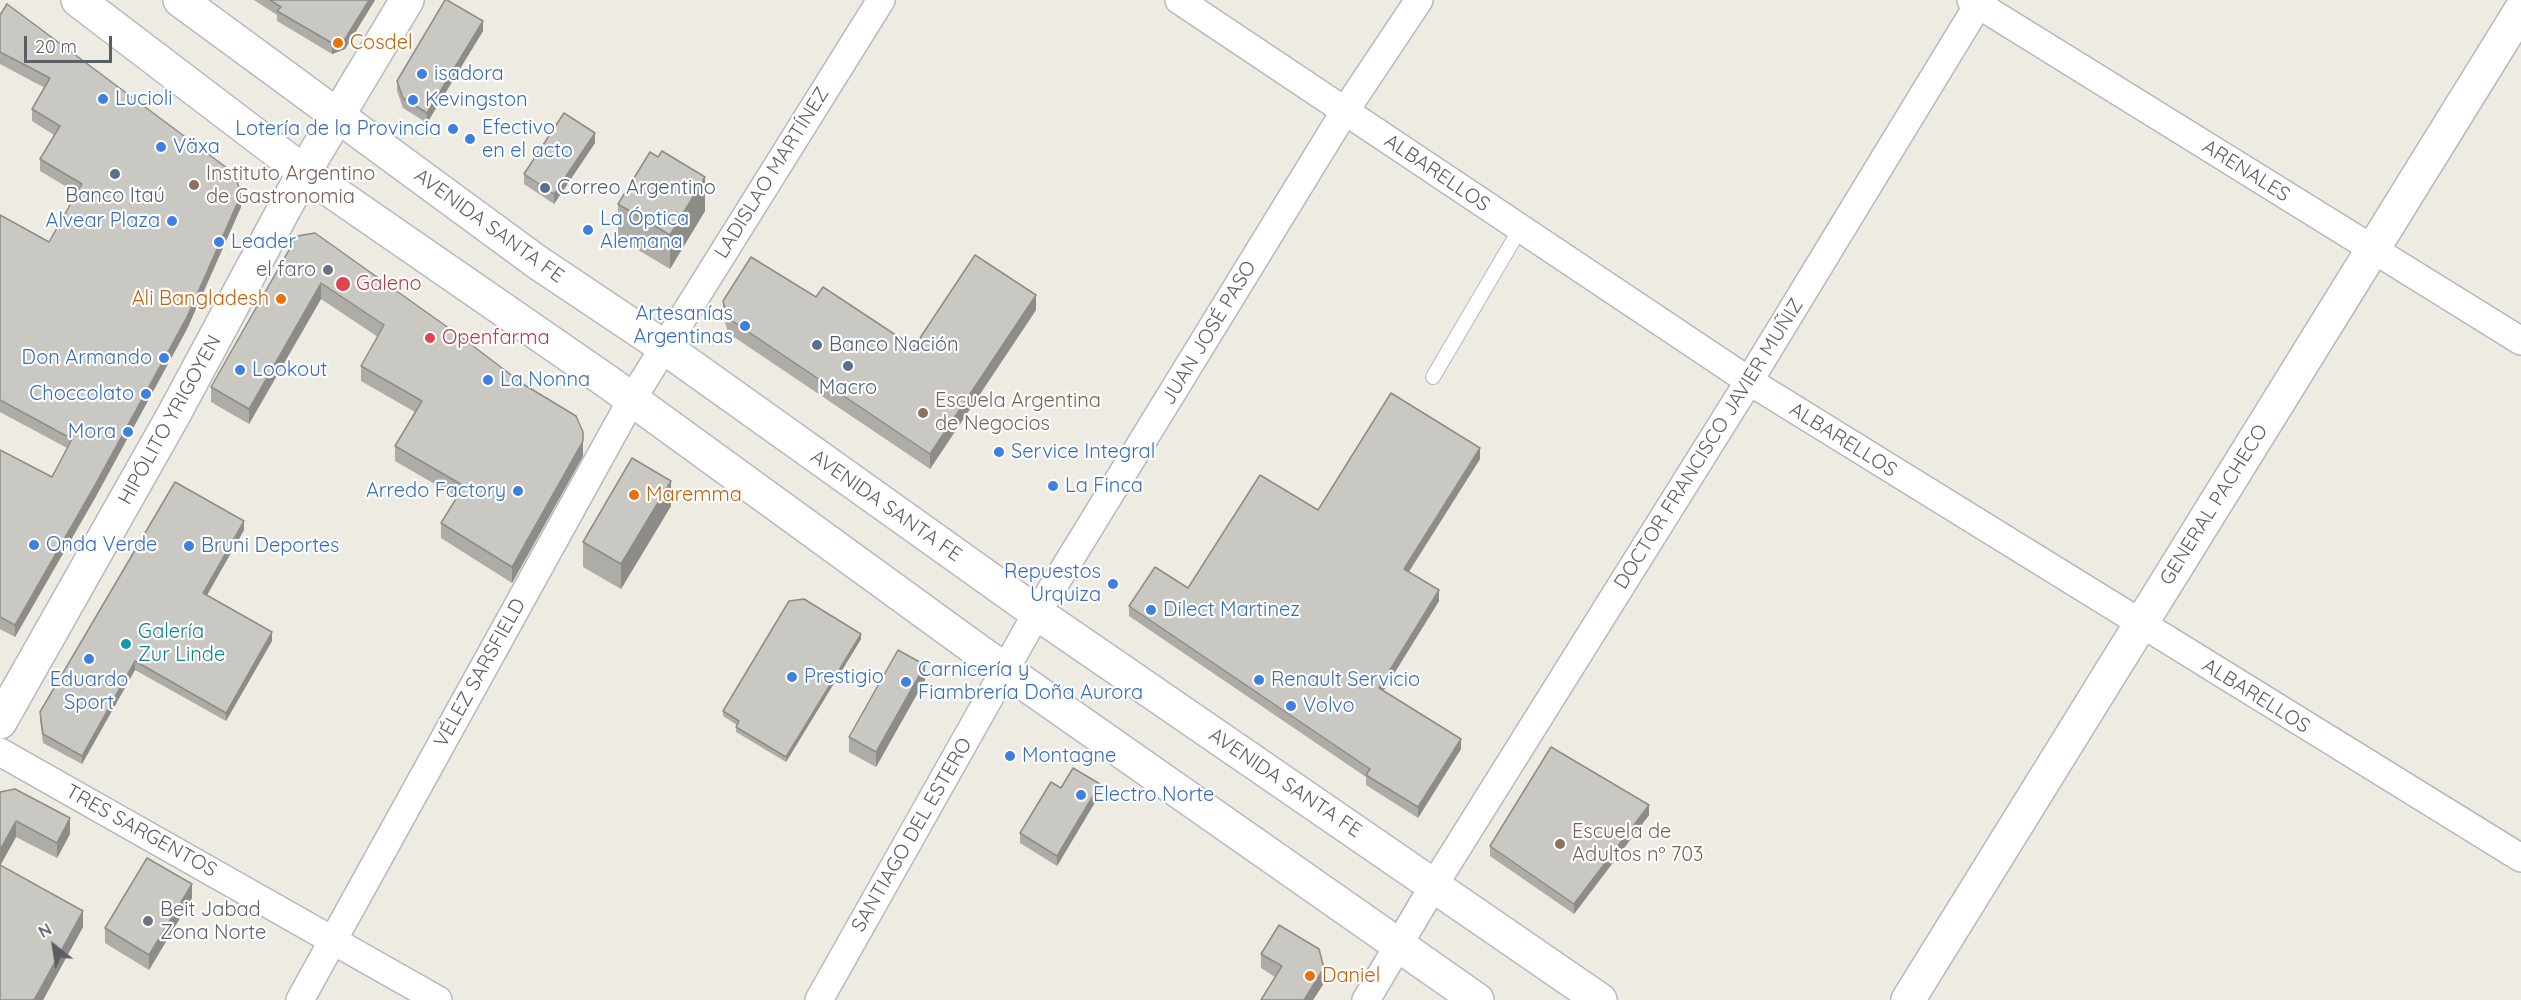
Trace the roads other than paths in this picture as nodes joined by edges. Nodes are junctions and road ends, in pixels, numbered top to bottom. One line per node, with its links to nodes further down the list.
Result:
1 (78, 0): 11 (main road)
2 (180, 0): 10 (main road, AVENIDA SANTA FE)
3 (407, 0): 10 (main road, HIPÓLITO YRIGOYEN)
4 (881, 0): 15 (street, LADISLAO MARTÍNEZ)
5 (1179, 0): 9 (street, ALBARELLOS)
6 (1419, 0): 9 (street, JUAN JOSÉ PASO)
7 (1976, 2): 13 (street, ARENALES); 17 (street, DOCTOR FRANCISCO JAVIER MUÑIZ)
8 (2521, 10): 13 (main road, GENERAL PACHECO)
9 (1345, 111): 12 (street, ALBARELLOS); 19 (street, JUAN JOSÉ PASO)
10 (338, 117): 11 (main road, HIPÓLITO YRIGOYEN); 15 (main road, AVENIDA SANTA FE)
11 (304, 171): 18 (main road); 22 (main road, HIPÓLITO YRIGOYEN)
12 (1520, 229): 16 (lane); 17 (street, ALBARELLOS)
13 (2373, 250): 14 (street, ARENALES); 20 (main road, GENERAL PACHECO)
14 (2521, 341)
15 (663, 346): 18 (street, VÉLEZ SARSFIELD); 19 (main road, AVENIDA SANTA FE)
16 (1433, 377)
17 (1749, 381): 20 (street, ALBARELLOS); 25 (street, DOCTOR FRANCISCO JAVIER MUÑIZ)
18 (632, 399): 21 (main road); 26 (street, VÉLEZ SARSFIELD)
19 (1037, 613): 21 (street, JUAN JOSÉ PASO); 25 (main road, AVENIDA SANTA FE)
20 (2140, 624): 24 (street, ALBARELLOS); 34 (main road, GENERAL PACHECO)
21 (1005, 670): 27 (main road); 30 (street, SANTIAGO DEL ESTERO)
22 (0, 722)
23 (0, 752): 26 (street, TRES SARGENTOS)
24 (2521, 858)
25 (1434, 885): 27 (street, DOCTOR FRANCISCO JAVIER MUÑIZ); 33 (main road, AVENIDA SANTA FE)
26 (333, 939): 28 (street, VÉLEZ SARSFIELD); 29 (street, TRES SARGENTOS)
27 (1398, 944): 31 (street, DOCTOR FRANCISCO JAVIER MUÑIZ); 32 (main road)
28 (300, 1000)
29 (438, 1000)
30 (819, 1000)
31 (1366, 1000)
32 (1477, 1000)
33 (1600, 1000)
34 (1908, 1000)

